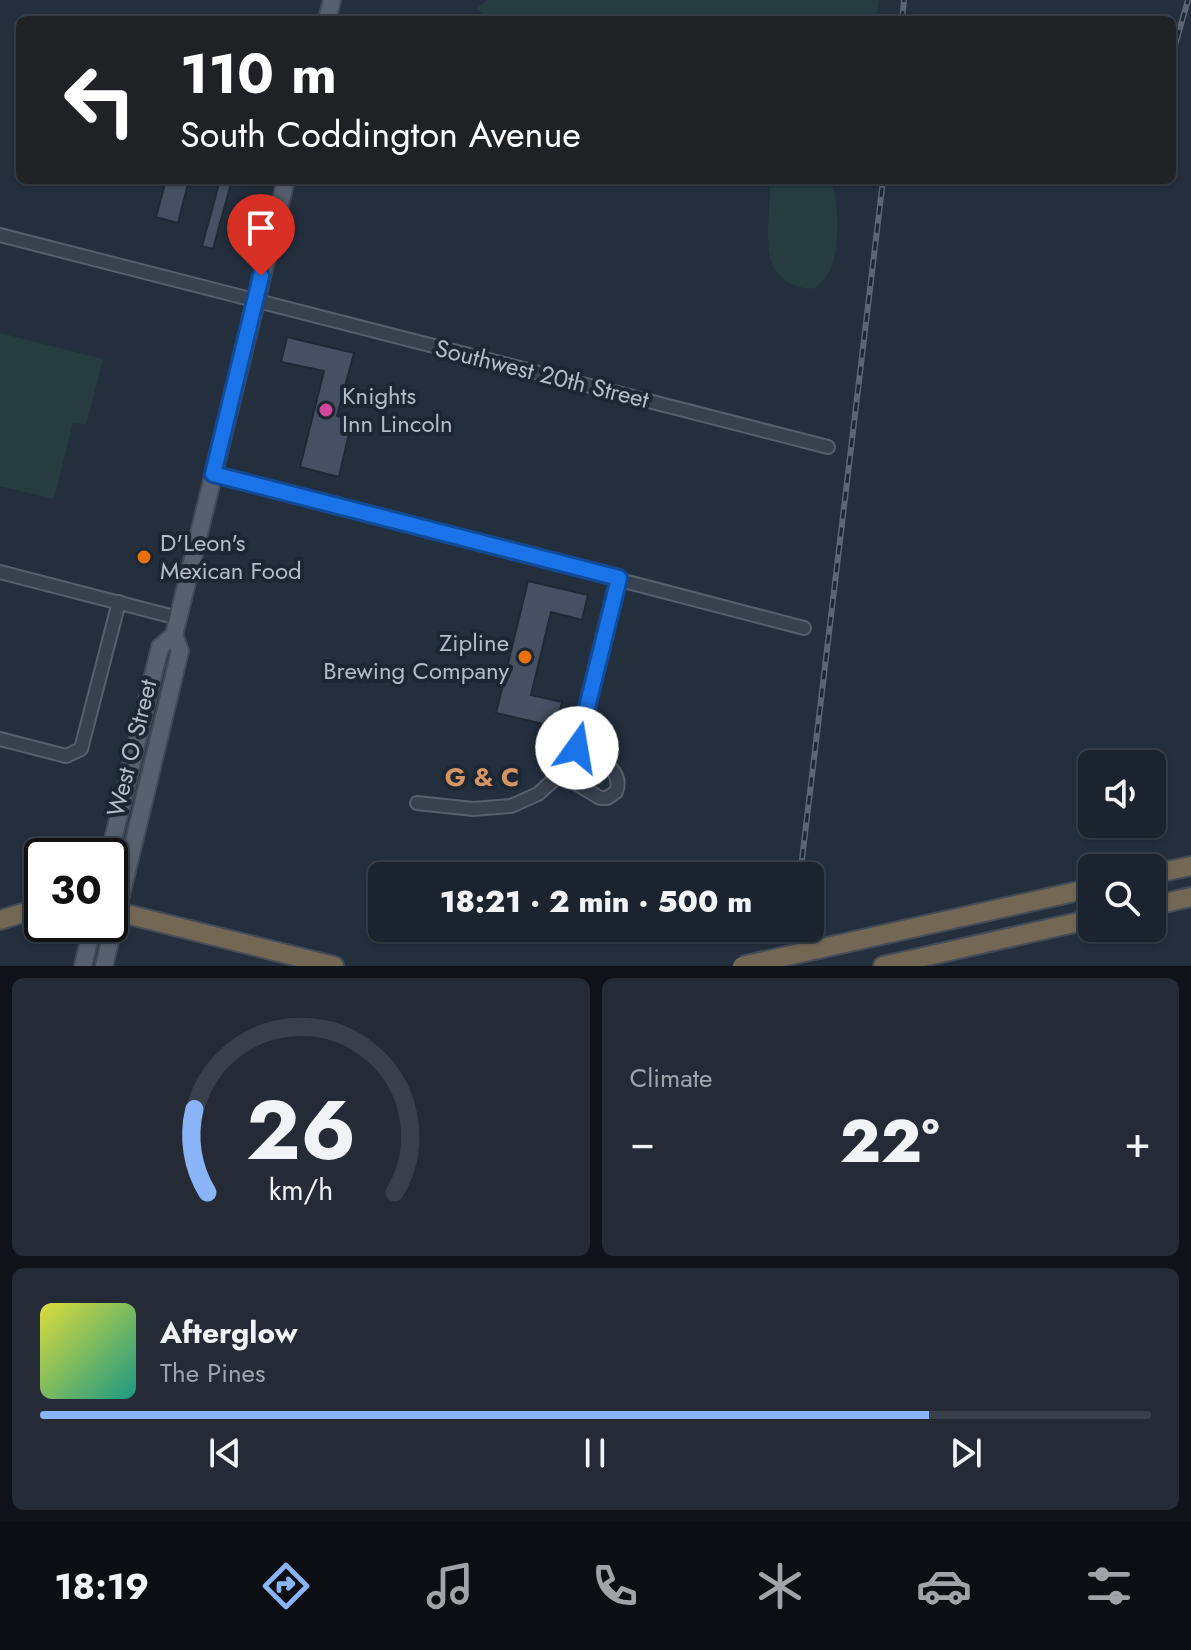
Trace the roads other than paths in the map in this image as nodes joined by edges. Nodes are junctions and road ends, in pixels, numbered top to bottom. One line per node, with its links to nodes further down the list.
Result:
1 (285, 184): 3 (main road, West O Street)
2 (0, 235): 3 (street, Southwest 20th Street)
3 (255, 302): 4 (street, Southwest 20th Street); 5 (main road, West O Street)
4 (828, 447)
5 (213, 474): 7 (street); 9 (main road, West O Street)
6 (0, 572): 8 (street)
7 (619, 578): 10 (street); 12 (street)
8 (119, 602): 9 (street); 11 (street)
9 (176, 627): 15 (main road, West O Street); 16 (main road, West O Street)
10 (804, 628)
11 (0, 739)
12 (577, 748): 13 (street); 13 (street)
13 (560, 774): 14 (street)
14 (417, 803)
15 (113, 838)
16 (128, 856)
17 (1191, 866): 18 (highway)
18 (1166, 871)
19 (1078, 891): 31 (highway, bridge)
20 (1191, 897): 21 (highway)
21 (1166, 903)
22 (24, 913): 24 (highway)
23 (128, 914): 30 (highway)
24 (0, 920)
25 (1078, 922): 32 (highway)
26 (89, 942): 28 (main road)
27 (108, 942): 29 (main road, West O Street)
28 (83, 966)
29 (104, 966)
30 (334, 966)
31 (742, 966)
32 (883, 966)

